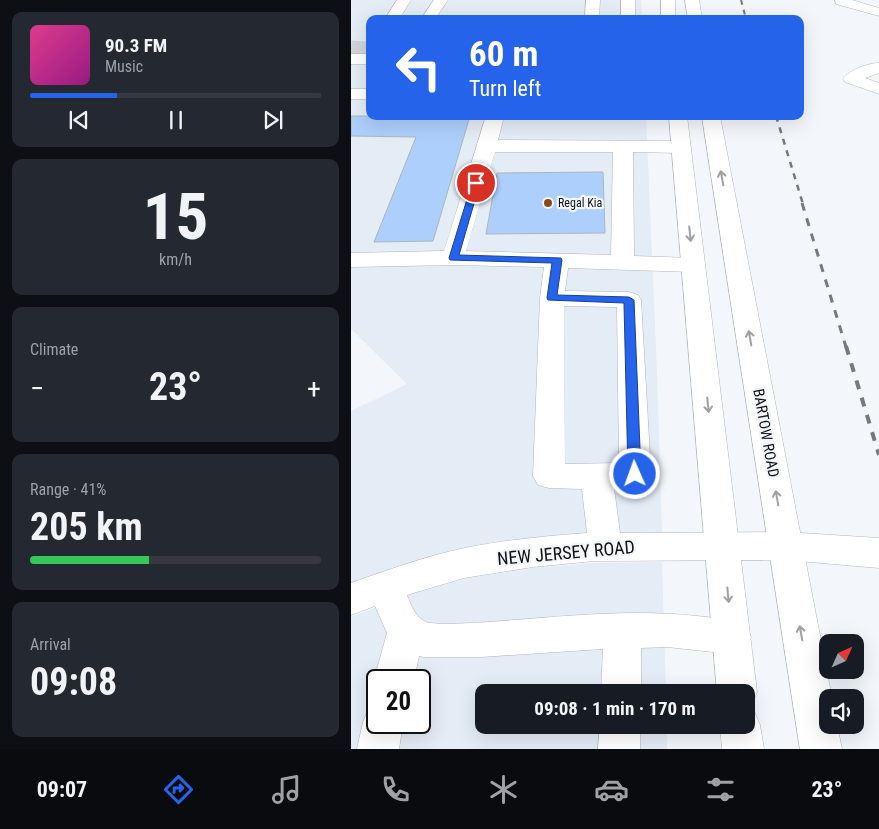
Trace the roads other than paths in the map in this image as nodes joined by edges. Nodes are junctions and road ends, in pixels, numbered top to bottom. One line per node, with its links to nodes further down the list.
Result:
1 (404, 0): 9 (main road)
2 (441, 0): 10 (main road)
3 (593, 0): 11 (main road)
4 (628, 0): 12 (main road)
5 (668, 0): 13 (main road)
6 (692, 0): 14 (main road)
7 (843, 0): 8 (main road)
8 (879, 12)
9 (395, 15)
10 (431, 15)
11 (591, 15)
12 (628, 15)
13 (669, 15)
14 (694, 15)
15 (366, 53): 16 (main road)
16 (351, 59)
17 (879, 68): 20 (main road)
18 (351, 71): 19 (main road)
19 (366, 71)
20 (879, 88)
21 (351, 94): 22 (main road)
22 (366, 94)
23 (494, 120): 26 (main road)
24 (678, 120): 28 (main road)
25 (712, 120): 37 (main road, BARTOW ROAD, one-way to 25)
26 (487, 146): 27 (main road); 29 (main road)
27 (623, 147): 28 (main road); 32 (main road)
28 (681, 147): 33 (main road, one-way to 33)
29 (453, 258): 30 (main road); 31 (main road)
30 (351, 260)
31 (557, 260): 32 (main road); 34 (main road)
32 (622, 262): 33 (main road)
33 (693, 265): 36 (main road, one-way to 36)
34 (552, 298): 35 (main road); 35 (main road)
35 (597, 477): 38 (main road)
36 (723, 546): 37 (main road, NEW JERSEY ROAD); 38 (main road, NEW JERSEY ROAD); 44 (main road, one-way to 44)
37 (786, 546): 39 (main road, NEW JERSEY ROAD); 54 (main road, BARTOW ROAD, one-way to 37)
38 (605, 547): 40 (main road, NEW JERSEY ROAD)
39 (879, 553)
40 (386, 586): 41 (main road, NEW JERSEY ROAD); 42 (main road)
41 (351, 599)
42 (406, 630): 43 (main road); 45 (main road)
43 (623, 631): 44 (main road); 46 (main road)
44 (732, 637): 47 (main road)
45 (397, 669)
46 (621, 684)
47 (736, 684)
48 (381, 734): 51 (main road)
49 (620, 734): 52 (main road)
50 (741, 734): 53 (main road)
51 (378, 749)
52 (619, 749)
53 (743, 749)
54 (821, 749)

